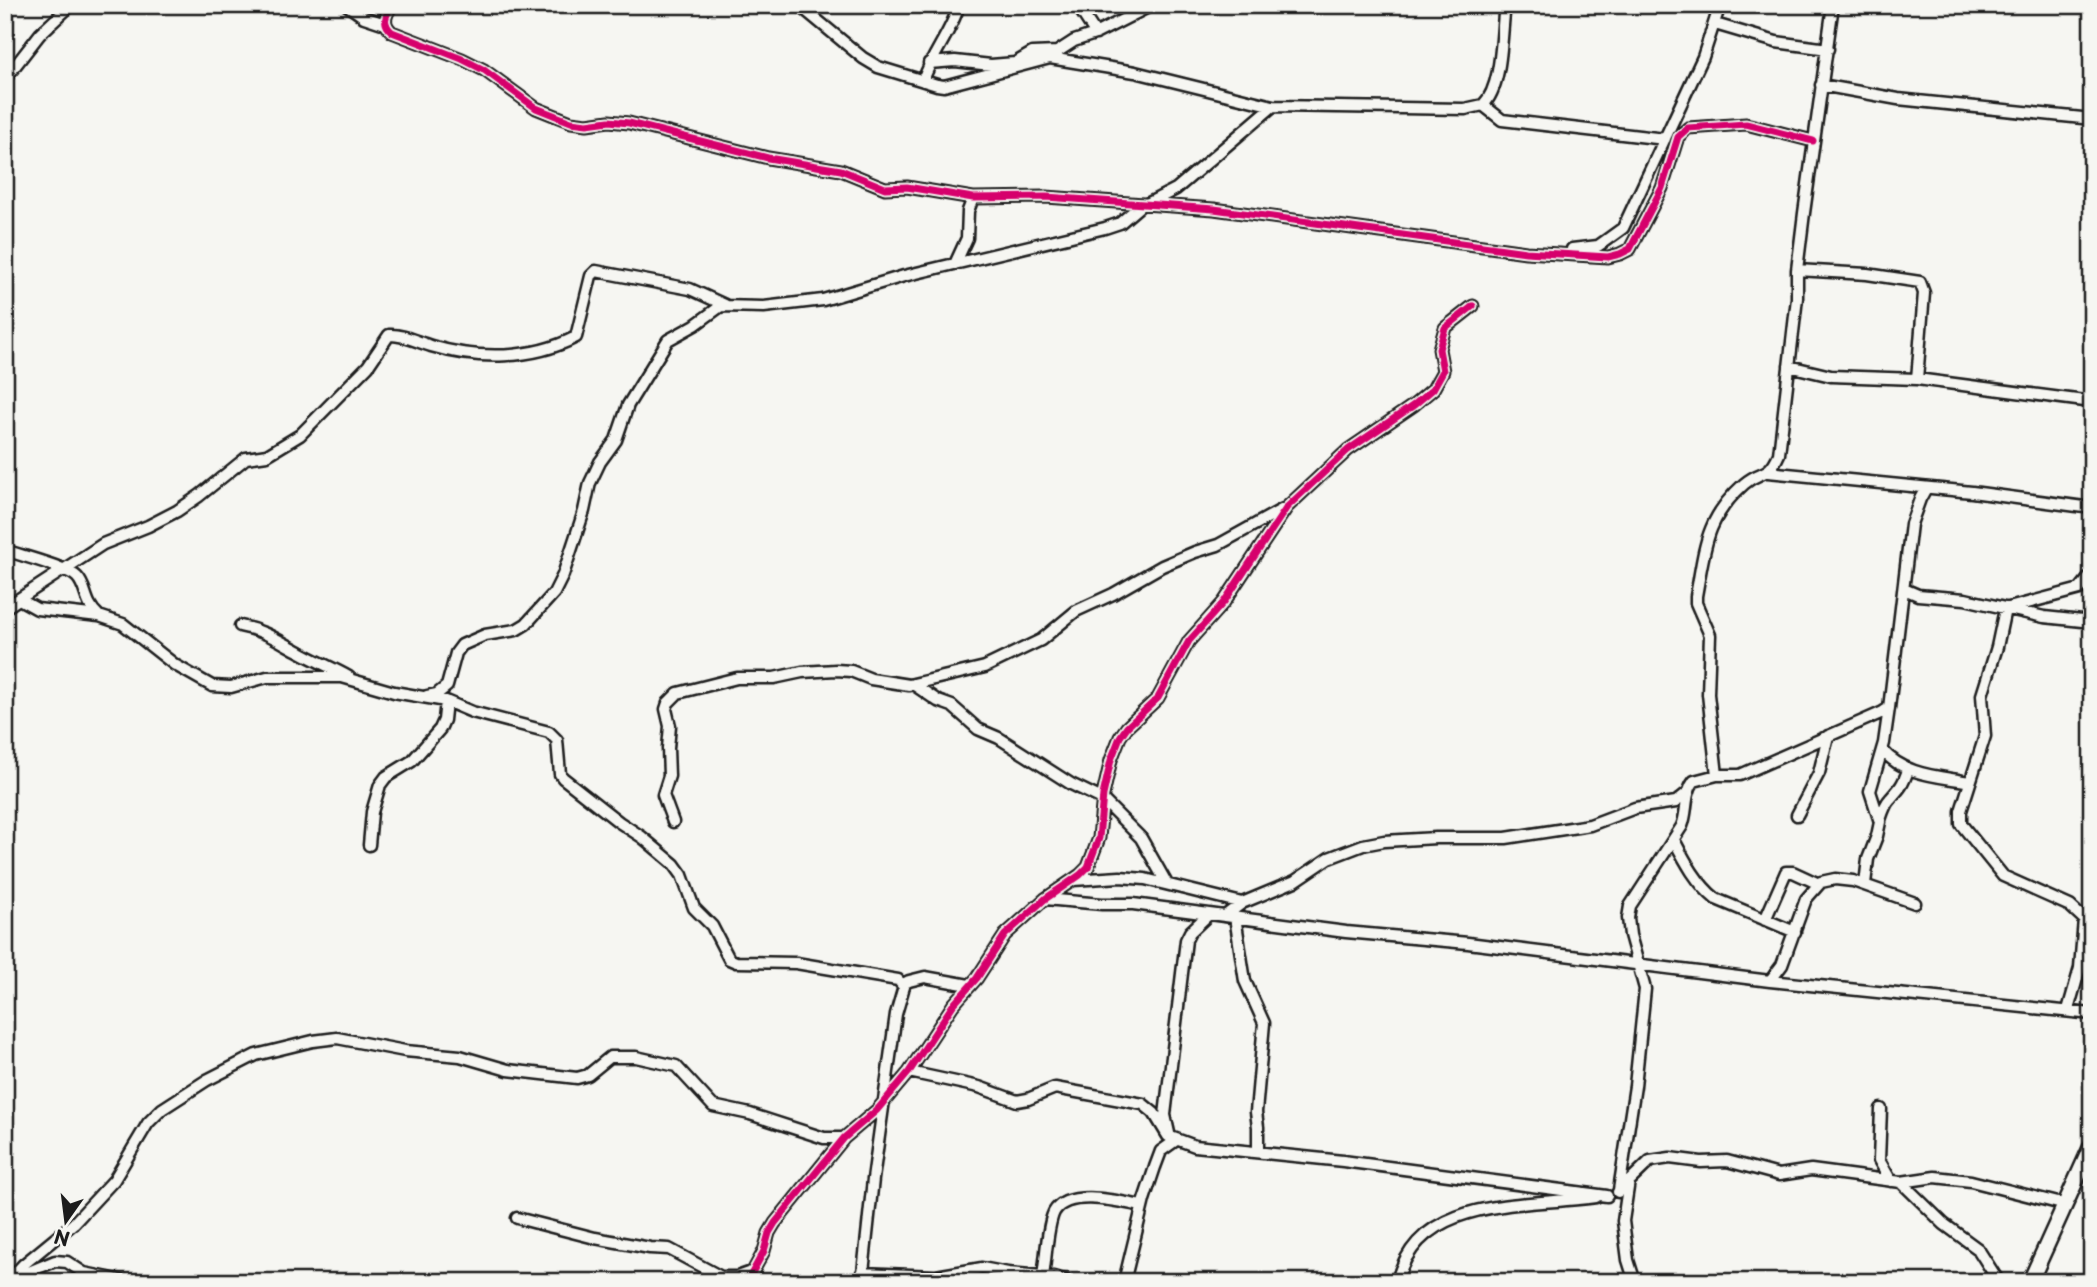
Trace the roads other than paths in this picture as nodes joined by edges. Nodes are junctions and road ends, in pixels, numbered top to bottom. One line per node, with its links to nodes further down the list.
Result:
1 (71, 5): 16 (street)
2 (347, 5): 11 (street)
3 (392, 5): 11 (street)
4 (799, 5): 17 (street)
5 (959, 5): 15 (street)
6 (1077, 5): 13 (street)
7 (1152, 5): 13 (street)
8 (1505, 5): 19 (street)
9 (1720, 5): 12 (street)
10 (1833, 5): 14 (street)
11 (385, 24): 24 (street)
12 (1715, 24): 14 (street); 22 (street)
13 (1096, 34): 15 (street)
14 (1828, 49): 18 (street)
15 (929, 63): 17 (street)
16 (5, 79)
17 (923, 81): 20 (street)
18 (1821, 85): 21 (street); 23 (street)
19 (1483, 105): 20 (street); 22 (street)
20 (1273, 106): 25 (street)
21 (2092, 119)
22 (1665, 138): 26 (street)
23 (1813, 141): 26 (street); 28 (street)
24 (973, 198): 25 (street); 27 (street)
25 (1143, 205): 26 (street); 27 (street)
26 (1526, 252)
27 (955, 264): 29 (street)
28 (1797, 270): 31 (street); 32 (street)
29 (726, 305): 41 (street); 52 (street)
30 (1473, 306): 38 (street)
31 (1788, 366): 32 (street); 34 (street)
32 (1917, 379): 33 (street)
33 (2092, 402)
34 (1779, 454): 35 (street); 36 (street)
35 (1768, 472): 36 (street); 58 (street)
36 (1789, 473): 37 (street)
37 (1926, 488): 39 (street); 43 (street)
38 (1287, 507): 51 (street); 61 (street)
39 (2092, 508)
40 (5, 550): 41 (street)
41 (66, 570): 44 (street); 47 (street)
42 (2092, 575): 46 (street)
43 (1904, 589): 46 (street); 54 (street)
44 (19, 599): 45 (street); 47 (street)
45 (5, 608)
46 (2005, 609): 48 (street); 59 (street)
47 (99, 616): 50 (street)
48 (2092, 622)
49 (240, 626): 50 (street)
50 (362, 684): 52 (street)
51 (913, 684): 61 (street); 63 (street)
52 (424, 697): 53 (street)
53 (446, 701): 66 (street); 81 (street)
54 (1889, 708): 55 (street); 56 (street)
55 (1828, 736): 58 (street); 62 (street)
56 (1882, 750): 57 (street); 64 (street)
57 (1908, 770): 59 (street); 64 (street)
58 (1717, 775): 60 (street)
59 (1970, 782): 82 (street)
60 (1688, 792): 65 (street); 72 (street)
61 (1102, 799): 67 (street); 68 (street)
62 (1797, 815)
63 (673, 821)
64 (1879, 821): 70 (street)
65 (1674, 840): 76 (street); 78 (street)
66 (369, 845)
67 (1073, 880): 68 (street); 71 (street)
68 (1167, 884): 72 (street)
69 (1819, 884): 70 (street); 76 (street); 77 (street)
70 (1865, 884): 73 (street)
71 (1045, 899): 74 (street); 80 (street)
72 (1242, 903): 75 (street)
73 (1915, 903)
74 (1209, 914): 75 (street); 88 (street)
75 (1230, 916): 78 (street); 90 (street)
76 (1765, 920): 77 (street)
77 (1795, 932): 79 (street)
78 (1639, 965): 79 (street); 93 (street)
79 (1770, 981): 82 (street)
80 (969, 985): 81 (street); 84 (street)
81 (904, 987): 85 (street)
82 (2068, 1010): 83 (street)
83 (2092, 1014)
84 (909, 1072): 85 (street); 88 (street)
85 (885, 1099): 87 (street); 100 (street)
86 (1881, 1109): 92 (street)
87 (844, 1138): 98 (street); 102 (street)
88 (1173, 1140): 90 (street); 96 (street)
89 (2092, 1145): 95 (street)
90 (1258, 1152): 94 (street)
91 (1629, 1181): 92 (street); 93 (street); 108 (street)
92 (1896, 1181): 95 (street); 109 (street)
93 (1619, 1190): 94 (street)
94 (1607, 1196): 107 (street)
95 (2066, 1205): 110 (street)
96 (1142, 1206): 99 (street); 106 (street)
97 (517, 1218): 98 (street)
98 (754, 1270): 104 (street)
99 (1043, 1276): 101 (street); 105 (street)
100 (862, 1277): 101 (street)
101 (955, 1277)
102 (8, 1281): 103 (street)
103 (129, 1282)
104 (747, 1282)
105 (1071, 1282)
106 (1124, 1282)
107 (1397, 1282)
108 (1635, 1282)
109 (1999, 1282)
110 (2029, 1282)

